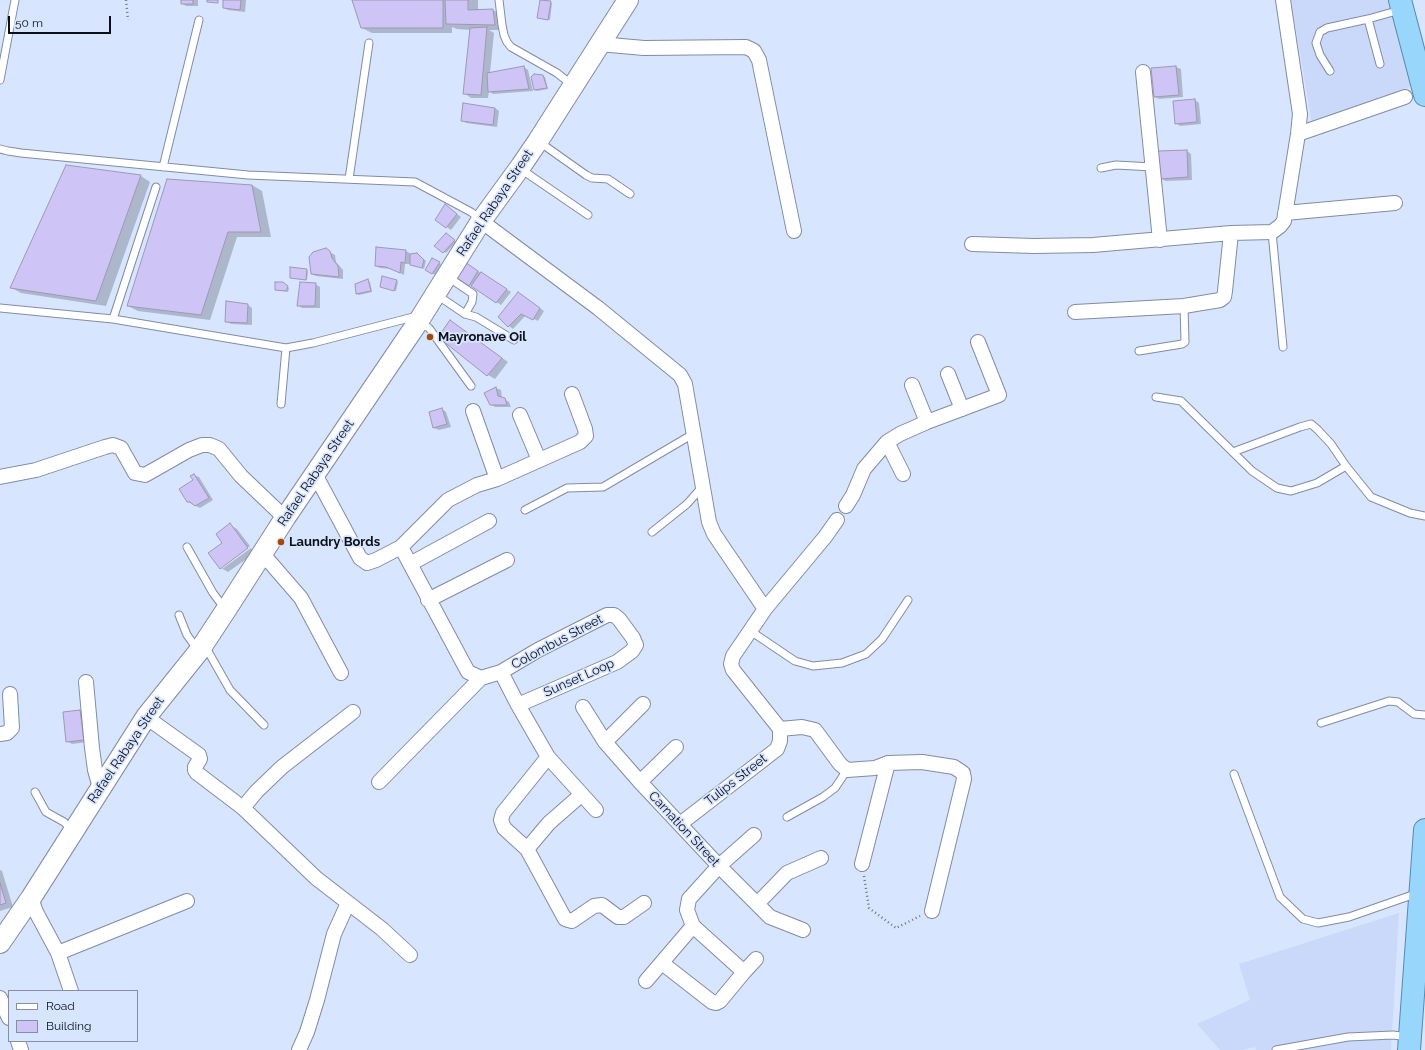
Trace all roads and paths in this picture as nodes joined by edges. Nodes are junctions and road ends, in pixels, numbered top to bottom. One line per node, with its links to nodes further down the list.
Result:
1 (15, 0): 15 (lane)
2 (126, 0): 8 (path)
3 (499, 0): 16 (lane)
4 (628, 0): 11 (main road, Rafael Rabaya Street)
5 (1283, 0): 18 (street)
6 (1401, 5): 7 (lane); 17 (highway)
7 (1368, 19): 12 (lane); 13 (lane)
8 (128, 20)
9 (199, 20): 21 (lane)
10 (369, 43): 25 (lane)
11 (599, 44): 16 (main road, Rafael Rabaya Street); 32 (street)
12 (1380, 64)
13 (1330, 71)
14 (1143, 72): 23 (street)
15 (0, 80)
16 (573, 86): 19 (main road, Rafael Rabaya Street)
17 (1415, 96): 18 (street)
18 (1298, 134): 29 (street)
19 (538, 141): 22 (main road, Rafael Rabaya Street); 27 (lane)
20 (0, 149): 21 (lane)
21 (163, 166): 25 (lane)
22 (521, 166): 30 (lane); 31 (main road, Rafael Rabaya Street)
23 (1153, 167): 24 (lane); 35 (street)
24 (1101, 168)
25 (349, 179): 31 (lane)
26 (156, 187): 44 (lane)
27 (630, 194)
28 (1395, 203): 29 (street)
29 (1285, 213): 33 (street)
30 (588, 215)
31 (481, 221): 37 (main road, Rafael Rabaya Street); 60 (street)
32 (794, 231)
33 (1272, 232): 34 (street); 47 (lane)
34 (1231, 233): 35 (street); 39 (street)
35 (1160, 240): 36 (street)
36 (972, 244)
37 (446, 276): 38 (main road, Rafael Rabaya Street); 42 (lane)
38 (435, 294): 42 (lane); 43 (main road, Rafael Rabaya Street)
39 (1184, 306): 41 (street); 49 (lane)
40 (0, 308): 44 (lane)
41 (1075, 312)
42 (465, 314): 45 (lane)
43 (420, 318): 48 (lane); 52 (lane); 65 (main road, Rafael Rabaya Street)
44 (113, 319): 48 (lane)
45 (514, 340)
46 (978, 342): 56 (street)
47 (1283, 347)
48 (286, 348): 55 (lane)
49 (1139, 351)
50 (948, 374): 56 (street)
51 (912, 385): 59 (street)
52 (471, 386)
53 (572, 394): 63 (street)
54 (1156, 397): 62 (lane)
55 (281, 404)
56 (962, 409): 59 (street)
57 (473, 411): 68 (street)
58 (520, 415): 63 (street)
59 (927, 422): 61 (street)
60 (693, 434): 69 (street); 71 (lane)
61 (887, 442): 66 (street); 70 (street)
62 (1233, 452): 64 (lane); 64 (lane)
63 (539, 460): 68 (street)
64 (1346, 466): 72 (lane)
65 (315, 474): 73 (main road, Rafael Rabaya Street); 78 (street)
66 (903, 474)
67 (0, 477): 73 (street)
68 (497, 479): 78 (street)
69 (702, 487): 76 (lane); 84 (street)
70 (846, 506)
71 (525, 510)
72 (1425, 516)
73 (285, 518): 79 (main road, Rafael Rabaya Street)
74 (837, 520): 84 (street)
75 (489, 521): 81 (street)
76 (652, 532)
77 (187, 547): 85 (lane)
78 (401, 547): 81 (street)
79 (262, 553): 85 (main road, Rafael Rabaya Street); 91 (street)
80 (507, 560): 82 (street)
81 (410, 564): 82 (street)
82 (428, 600): 92 (street)
83 (908, 600): 88 (lane)
84 (765, 608): 88 (street)
85 (226, 610): 89 (main road, Rafael Rabaya Street)
86 (180, 615): 89 (lane)
87 (614, 615): 90 (street, Colombus Street); 96 (street, Sunset Loop)
88 (750, 630): 103 (street)
89 (201, 648): 100 (main road, Rafael Rabaya Street); 102 (lane)
90 (500, 672): 92 (street, Colombus Street); 96 (street)
91 (341, 673)
92 (481, 678): 111 (street)
93 (86, 682): 113 (street)
94 (10, 694): 104 (street)
95 (643, 704): 105 (street)
96 (518, 705): 107 (street)
97 (583, 708): 105 (street, Carnation Street)
98 (352, 712): 116 (street)
99 (1425, 715): 101 (lane)
100 (146, 717): 113 (main road, Rafael Rabaya Street); 116 (street)
101 (1321, 723)
102 (264, 725)
103 (780, 730): 109 (street); 119 (street, Tulips Street)
104 (0, 734)
105 (605, 742): 112 (street, Carnation Street)
106 (676, 747): 112 (street)
107 (548, 758): 115 (street); 123 (street)
108 (888, 763): 109 (street); 125 (street); 133 (street)
109 (847, 770): 118 (lane)
110 (1234, 774): 127 (lane)
111 (378, 782)
112 (640, 782): 119 (street, Carnation Street)
113 (100, 788): 121 (main road, Rafael Rabaya Street)
114 (35, 792): 121 (lane)
115 (581, 795): 117 (street); 123 (street)
116 (243, 808): 130 (street)
117 (596, 810)
118 (787, 817)
119 (680, 824): 126 (street, Carnation Street)
120 (1425, 830): 127 (highway)
121 (73, 831): 128 (main road, Rafael Rabaya Street)
122 (754, 835): 126 (street)
123 (527, 849): 131 (street)
124 (821, 858): 132 (street)
125 (862, 864): 133 (path)
126 (719, 866): 132 (street, Carnation Street); 134 (street)
127 (1420, 892): 146 (highway)
128 (31, 898): 136 (main road, Rafael Rabaya Street); 137 (street)
129 (187, 901): 137 (street)
130 (348, 903): 138 (street); 147 (street)
131 (644, 903)
132 (757, 904): 135 (street, Carnation Street)
133 (932, 911)
134 (693, 926): 140 (street); 141 (street)
135 (803, 930)
136 (0, 943)
137 (58, 953): 143 (street)
138 (410, 955)
139 (756, 959): 141 (street)
140 (662, 963): 141 (street); 142 (street)
141 (744, 972)
142 (646, 981)
143 (71, 990)
144 (0, 998): 145 (street)
145 (8, 1016)
146 (1409, 1044): 148 (lane)
147 (299, 1050)
148 (1276, 1050)

